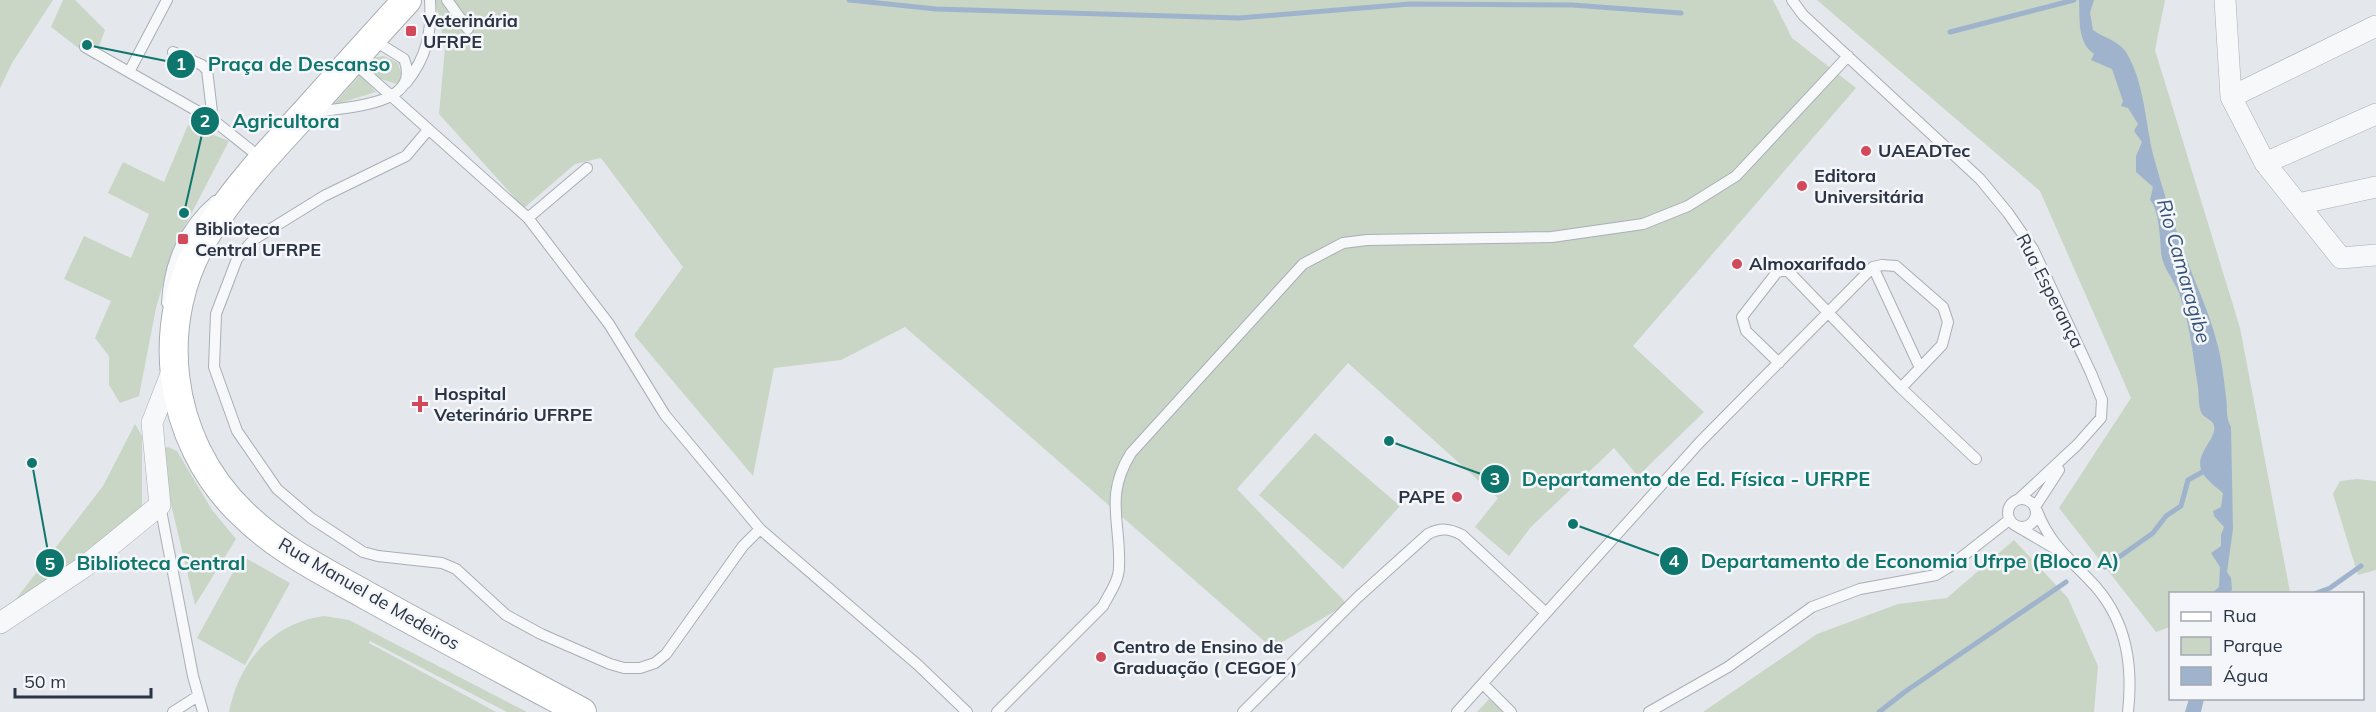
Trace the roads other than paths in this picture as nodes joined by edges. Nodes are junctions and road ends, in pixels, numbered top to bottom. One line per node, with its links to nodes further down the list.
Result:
1 (167, 0): 14 (lane)
2 (407, 0): 9 (main road, Rua Manuel de Medeiros)
3 (430, 0): 15 (lane)
4 (447, 0): 8 (lane)
5 (1792, 0): 12 (lane, Rua Esperança)
6 (2225, 0): 16 (street)
7 (2376, 26): 16 (street)
8 (468, 28)
9 (371, 39): 13 (main road, Rua Manuel de Medeiros); 15 (lane)
10 (85, 47): 14 (lane)
11 (173, 52): 20 (lane)
12 (1848, 56): 35 (lane, Rua Esperança); 51 (lane)
13 (352, 61): 17 (lane); 19 (main road, Rua Manuel de Medeiros)
14 (129, 72): 20 (lane)
15 (404, 85): 17 (lane)
16 (2231, 97): 23 (street)
17 (392, 98): 19 (lane); 21 (lane)
18 (2376, 114): 23 (street)
19 (303, 115): 22 (main road, Rua Manuel de Medeiros)
20 (213, 120): 22 (lane)
21 (428, 130): 27 (lane); 41 (lane)
22 (262, 159): 33 (main road, Rua Manuel de Medeiros)
23 (2265, 163): 26 (street)
24 (587, 168): 27 (lane)
25 (2376, 187): 26 (street)
26 (2298, 204): 28 (street)
27 (528, 218): 41 (lane)
28 (2376, 255)
29 (1873, 267): 30 (lane); 32 (lane); 32 (lane)
30 (1827, 314): 31 (lane); 31 (lane); 34 (lane)
31 (1779, 363): 43 (lane)
32 (1920, 368): 34 (lane)
33 (174, 369): 38 (street, Rua Manuel de Medeiros); 49 (main road, Rua Manuel de Medeiros)
34 (1901, 388): 36 (lane)
35 (2077, 445): 37 (lane); 39 (lane)
36 (1976, 459)
37 (2019, 499): 39 (lane); 40 (lane)
38 (160, 505): 44 (street); 46 (lane, Rua Manuel de Medeiros)
39 (2036, 509): 40 (lane); 42 (lane)
40 (2012, 522): 42 (lane); 55 (lane)
41 (760, 529): 50 (lane)
42 (2062, 553): 56 (lane)
43 (1546, 614): 45 (lane); 52 (lane)
44 (0, 623)
45 (1483, 684): 53 (lane); 54 (lane)
46 (198, 696): 47 (lane); 48 (lane, Rua Manuel de Medeiros)
47 (173, 712)
48 (203, 712)
49 (582, 712)
50 (967, 712)
51 (997, 712)
52 (1244, 712)
53 (1457, 712)
54 (1511, 712)
55 (1649, 712)
56 (2128, 712)

